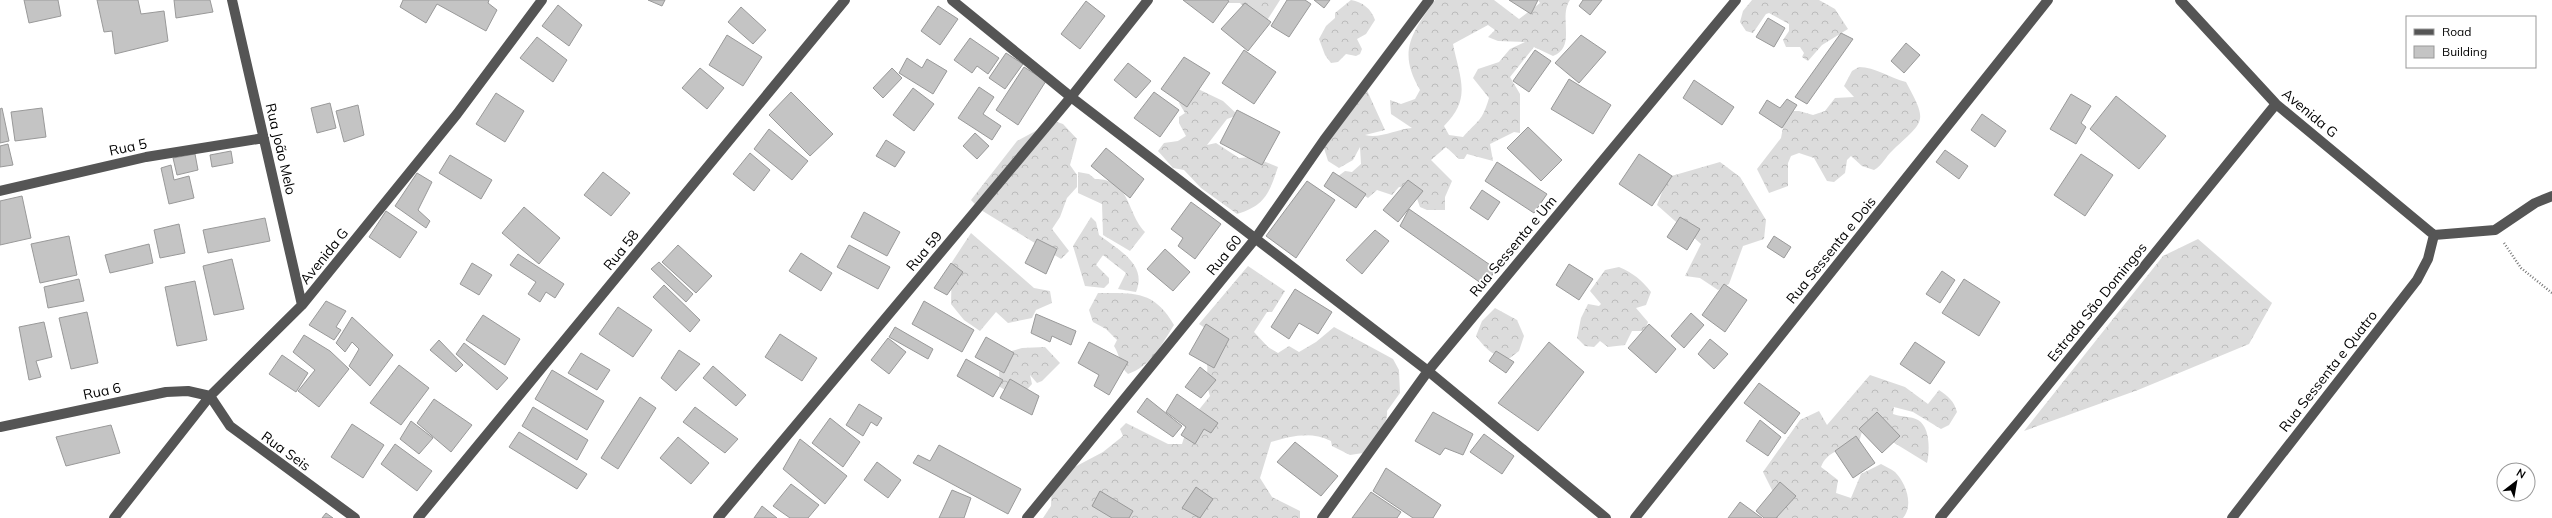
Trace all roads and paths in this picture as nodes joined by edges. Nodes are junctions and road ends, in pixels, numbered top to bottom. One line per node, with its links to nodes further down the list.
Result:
1 (232, 0): 12 (street, Rua João Melo)
2 (542, 0): 19 (street, Avenida G)
3 (845, 0): 25 (street, Rua 58)
4 (952, 0): 10 (street)
5 (1148, 0): 10 (street, Rua 59)
6 (1430, 0): 17 (street, Rua 60)
7 (1736, 0): 20 (street, Rua Sessenta e Um)
8 (2048, 0): 30 (street, Rua Sessenta e Dois)
9 (2180, 0): 11 (street, Avenida G)
10 (1070, 97): 17 (street); 26 (street, Rua 59)
11 (2276, 104): 16 (street, Avenida G); 31 (street, Estrada São Domingos)
12 (264, 138): 13 (street, Rua 5); 19 (street, Rua João Melo)
13 (0, 191)
14 (2552, 196): 15 (street)
15 (2495, 230): 16 (street); 18 (path)
16 (2434, 235): 32 (street, Rua Sessenta e Quatro)
17 (1255, 239): 20 (street); 27 (street, Rua 60)
18 (2552, 293)
19 (302, 305): 21 (street, Avenida G)
20 (1428, 371): 28 (street, Rua Sessenta e Um); 29 (street)
21 (210, 396): 22 (street, Rua 6); 23 (street, Avenida G); 24 (street, Rua Seis)
22 (0, 427)
23 (114, 518)
24 (355, 518)
25 (418, 518)
26 (718, 518)
27 (1027, 518)
28 (1322, 518)
29 (1606, 518)
30 (1635, 518)
31 (1940, 518)
32 (2232, 518)

